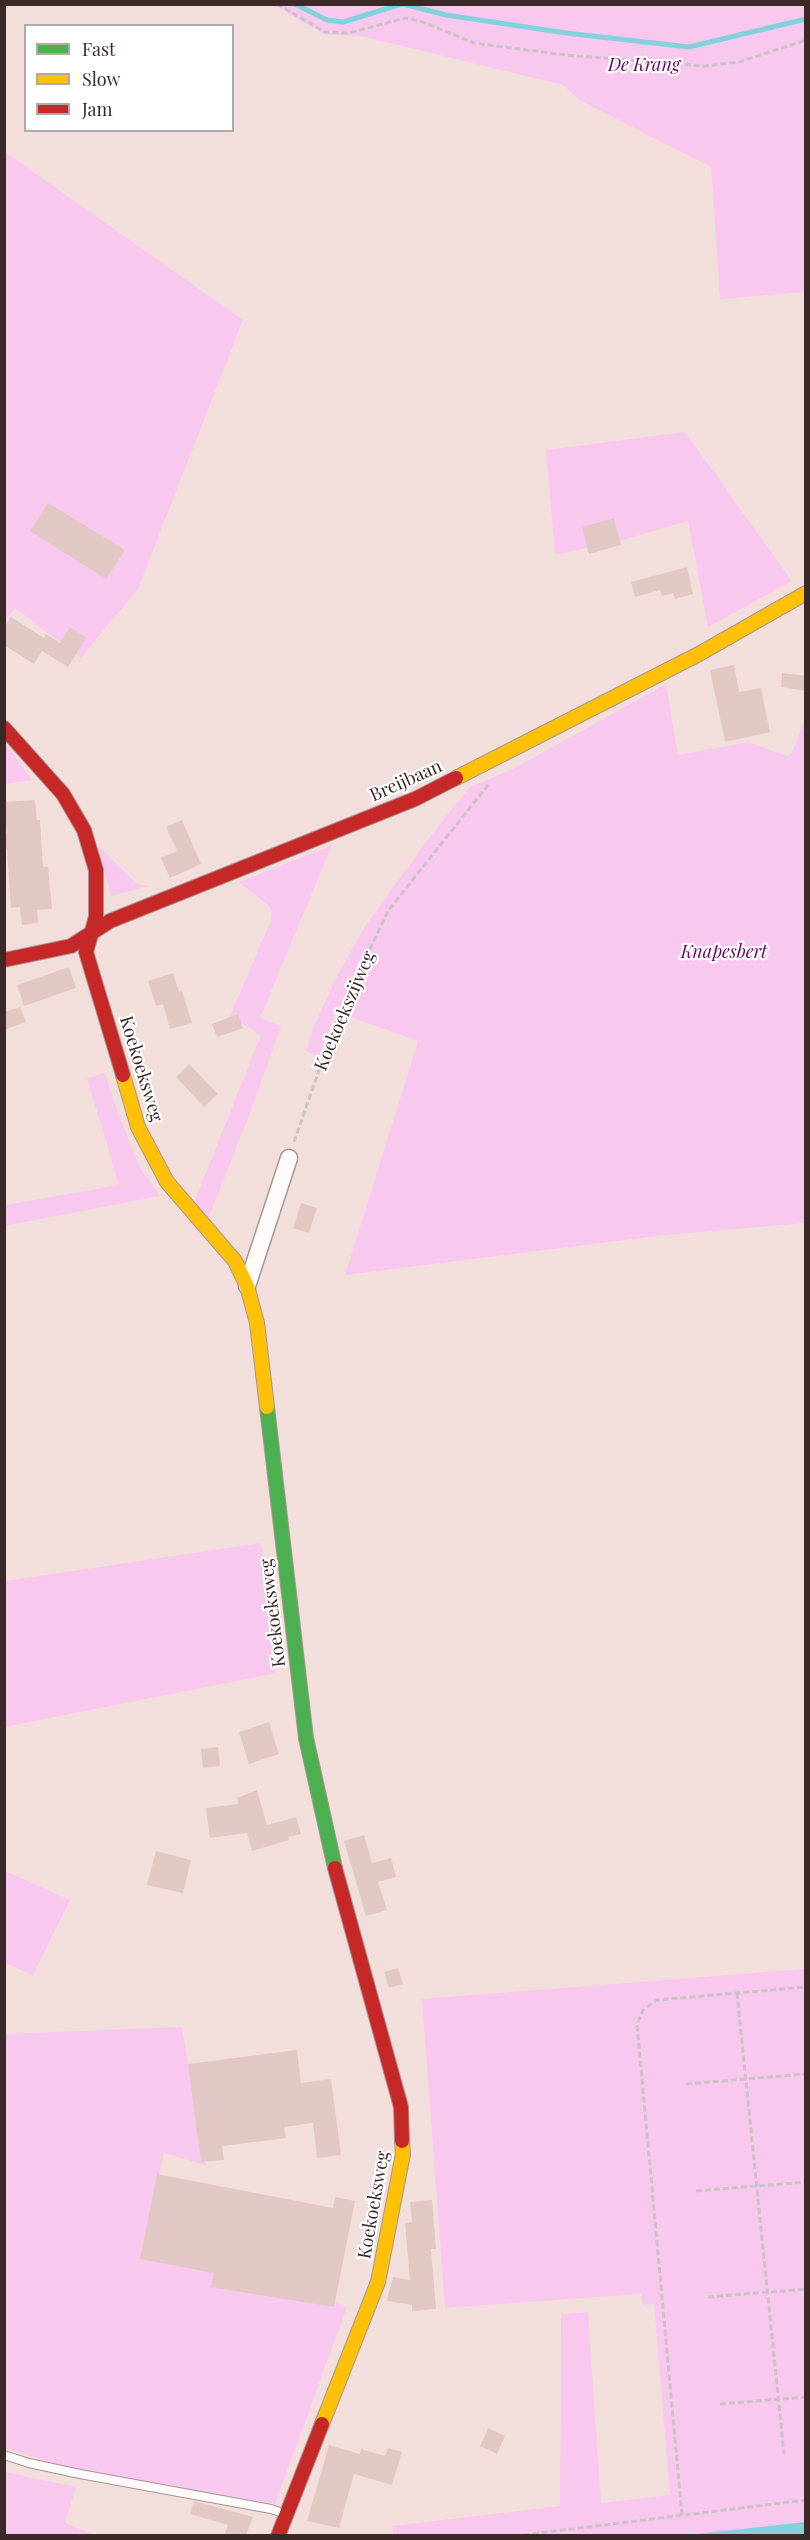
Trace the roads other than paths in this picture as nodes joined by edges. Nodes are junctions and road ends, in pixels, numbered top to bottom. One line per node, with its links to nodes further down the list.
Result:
1 (806, 593): 3 (street, Breijbaan)
2 (4, 728): 3 (street, Koekoeksweg)
3 (90, 935): 4 (street, Breijbaan); 6 (street, Koekoeksweg)
4 (4, 960)
5 (289, 1158): 6 (street)
6 (247, 1286): 8 (street, Koekoeksweg)
7 (4, 2454): 8 (lane)
8 (286, 2514): 9 (street, Koekoeksweg)
9 (278, 2535)

